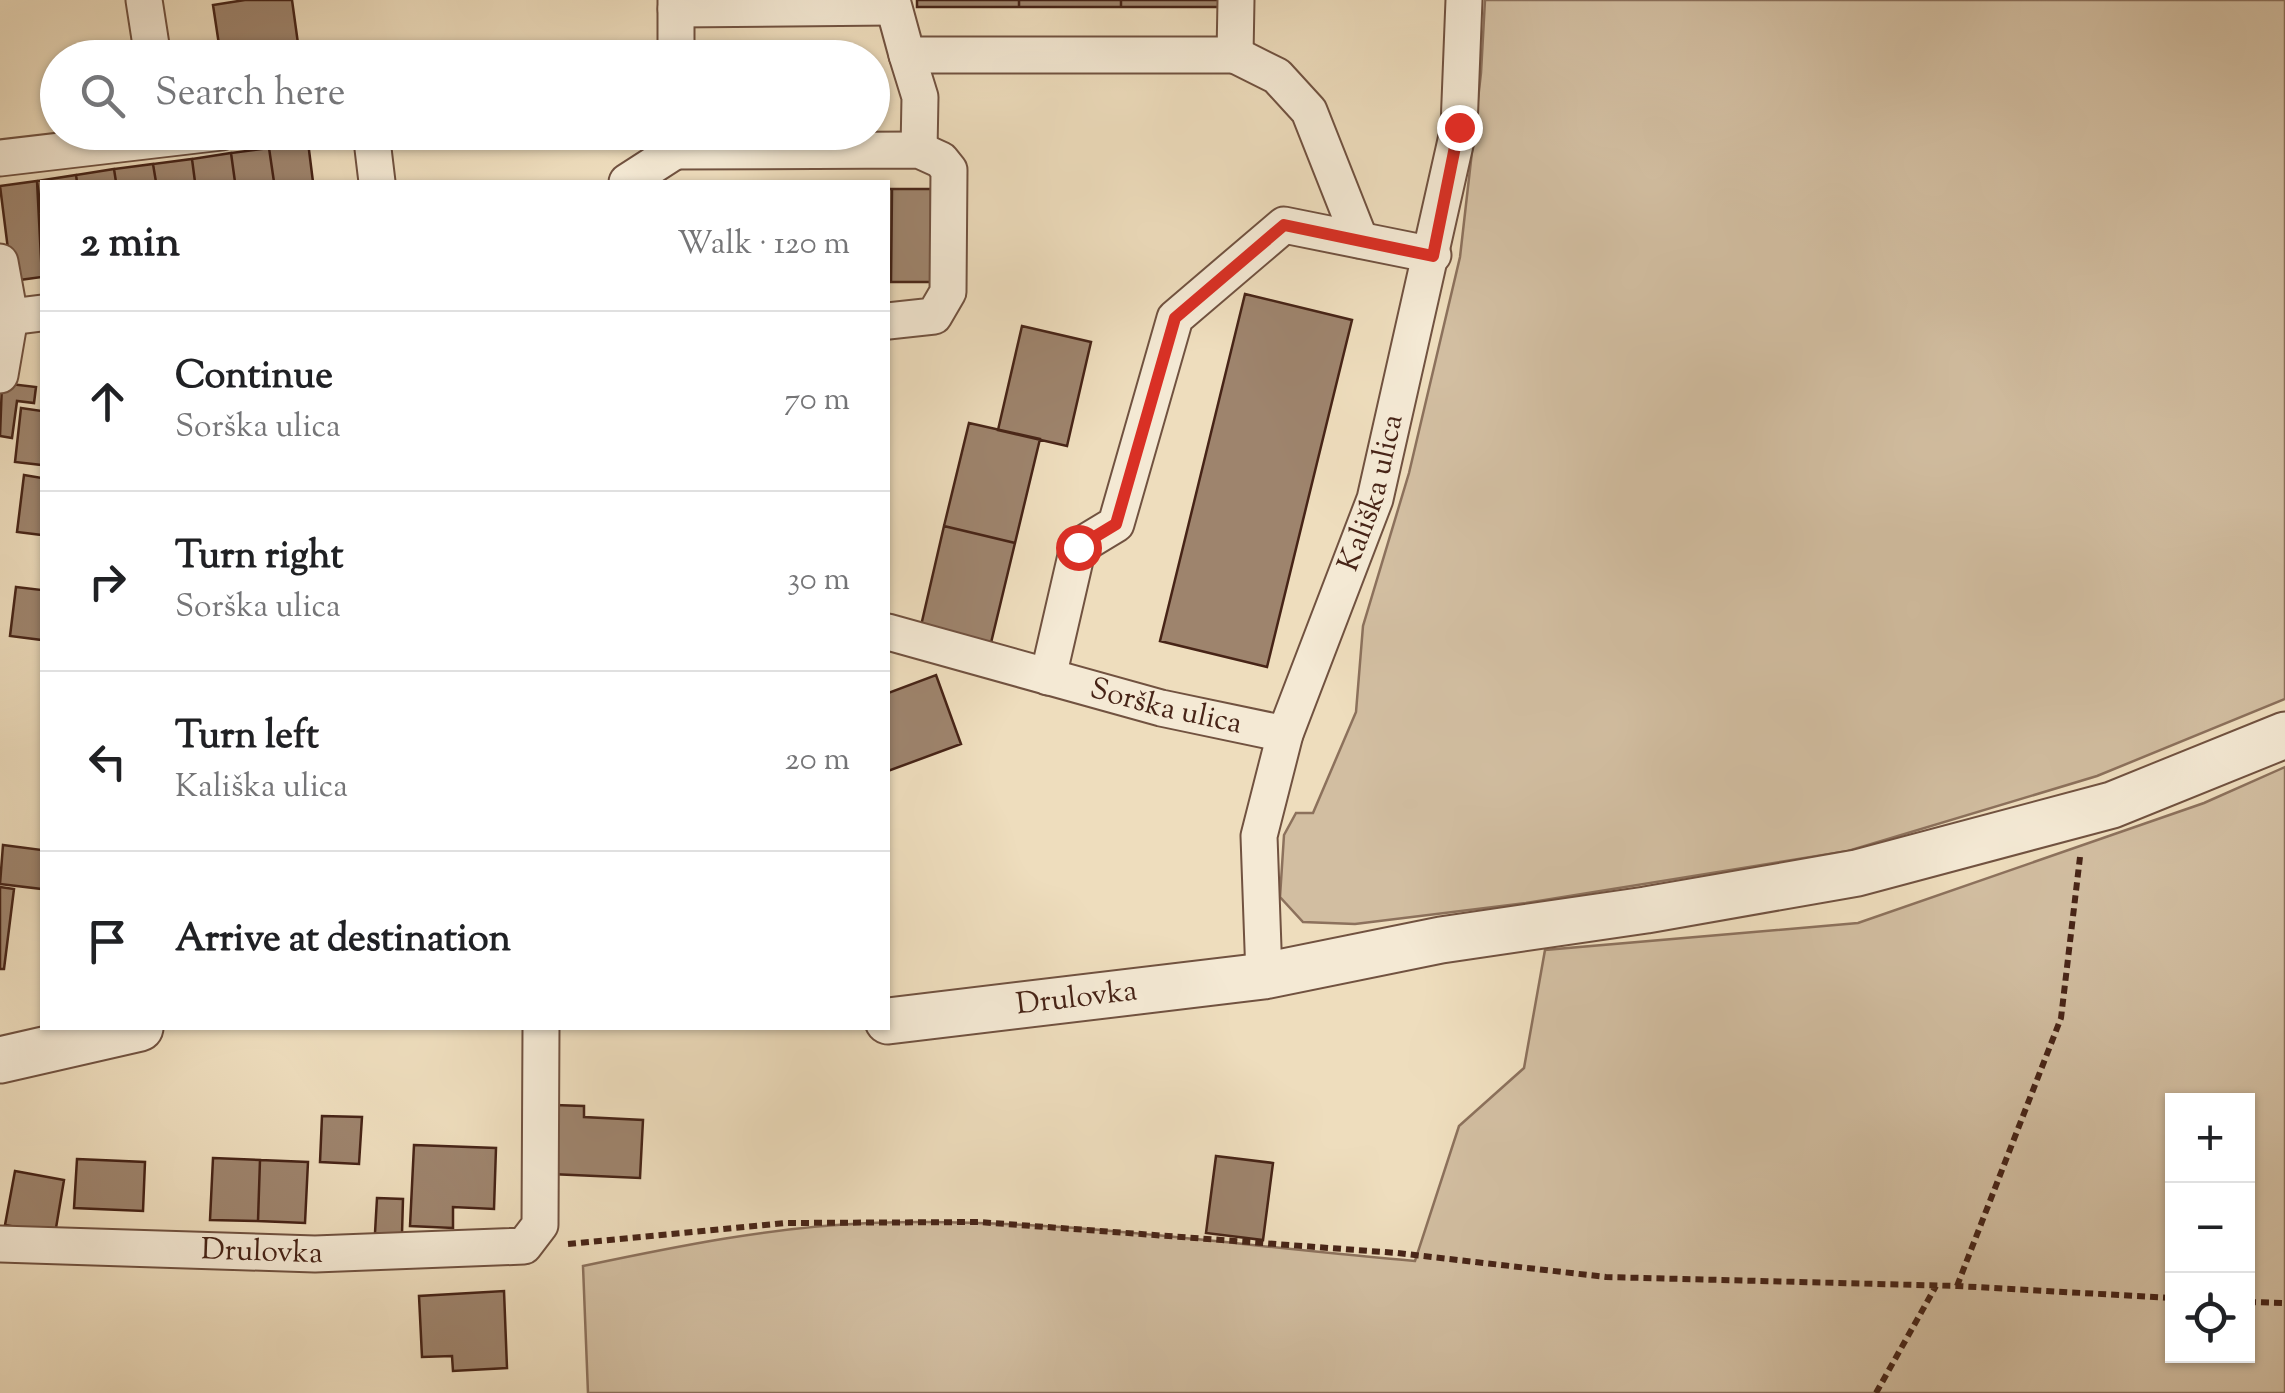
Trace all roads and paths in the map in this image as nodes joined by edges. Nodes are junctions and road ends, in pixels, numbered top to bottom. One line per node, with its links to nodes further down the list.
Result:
1 (144, 0): 6 (street)
2 (1236, 0): 9 (street)
3 (1464, 0): 19 (street, Kališka ulica)
4 (676, 4): 5 (street); 7 (street)
5 (892, 4): 8 (street)
6 (150, 40)
7 (676, 40)
8 (907, 55): 9 (street); 14 (street)
9 (1236, 56): 18 (street)
10 (890, 149): 14 (street)
11 (60, 150): 15 (street)
12 (373, 150): 16 (street)
13 (665, 150): 17 (street)
14 (919, 150): 22 (street)
15 (0, 158)
16 (377, 180)
17 (629, 180)
18 (1360, 240): 19 (street, Sorška ulica); 25 (street, Sorška ulica)
19 (1433, 256): 26 (street, Kališka ulica)
20 (0, 262): 21 (street)
21 (26, 315): 23 (street)
22 (890, 321)
23 (0, 375)
24 (890, 633): 25 (street, Sorška ulica)
25 (1048, 677): 26 (street, Sorška ulica)
26 (1285, 734): 29 (street, Kališka ulica)
27 (2285, 735): 28 (street, Drulovka)
28 (2068, 817): 29 (street, Drulovka); 37 (path)
29 (1264, 976): 30 (street, Drulovka)
30 (890, 1021)
31 (131, 1030): 33 (street)
32 (541, 1030): 35 (street)
33 (0, 1060)
34 (0, 1244): 35 (street, Drulovka)
35 (524, 1246): 36 (path)
36 (1936, 1286): 37 (path); 41 (path)
37 (1957, 1286): 38 (path)
38 (2165, 1298)
39 (2255, 1302): 40 (path)
40 (2285, 1303)
41 (1876, 1393)

